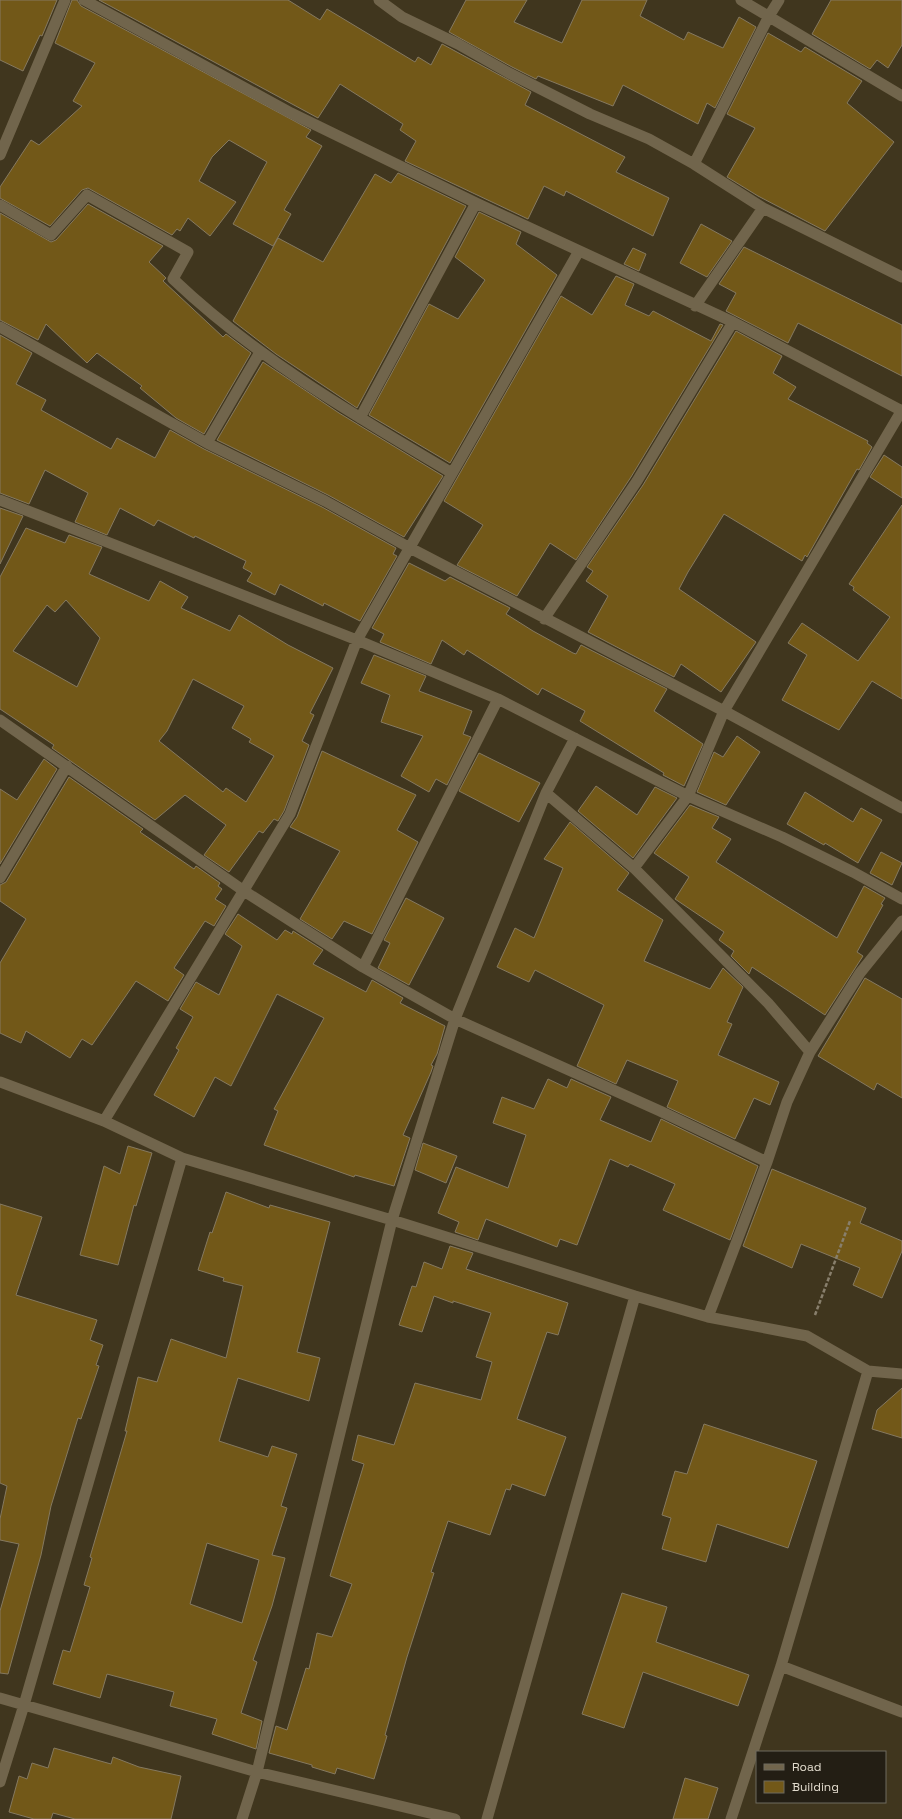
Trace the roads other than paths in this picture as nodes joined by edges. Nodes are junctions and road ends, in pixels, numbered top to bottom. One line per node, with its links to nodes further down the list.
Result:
1 (65, 0): 8 (street)
2 (84, 0): 10 (street)
3 (379, 0): 9 (street)
4 (741, 0): 6 (street)
5 (779, 0): 6 (street)
6 (769, 16): 7 (street); 9 (street)
7 (902, 96)
8 (0, 155)
9 (694, 164): 12 (street)
10 (476, 203): 13 (street); 20 (street)
11 (0, 205): 18 (street)
12 (763, 208): 14 (street); 15 (street)
13 (579, 250): 15 (street); 22 (street)
14 (902, 277)
15 (695, 306): 16 (street)
16 (733, 322): 19 (street); 25 (street)
17 (0, 327): 21 (street)
18 (260, 352): 20 (street); 21 (street)
19 (902, 410): 28 (street)
20 (360, 418): 22 (street)
21 (207, 443): 24 (street)
22 (452, 473): 24 (street)
23 (0, 500): 26 (street)
24 (410, 548): 25 (street); 26 (street)
25 (544, 619): 28 (street)
26 (357, 640): 27 (street); 37 (street)
27 (498, 699): 30 (street); 40 (street)
28 (724, 711): 33 (street); 34 (street)
29 (0, 720): 31 (street)
30 (575, 738): 32 (street); 33 (street)
31 (67, 766): 36 (street); 37 (street)
32 (546, 793): 35 (street); 41 (street)
33 (688, 796): 35 (street); 38 (street)
34 (902, 808)
35 (634, 868): 42 (street)
36 (0, 878)
37 (244, 891): 40 (street); 44 (street)
38 (902, 899)
39 (902, 921): 42 (street)
40 (363, 967): 41 (street)
41 (455, 1019): 46 (street); 47 (street)
42 (810, 1052): 46 (street)
43 (0, 1082): 44 (street)
44 (104, 1121): 45 (street)
45 (182, 1158): 47 (street); 54 (street)
46 (767, 1162): 49 (street)
47 (392, 1220): 48 (street); 56 (street)
48 (635, 1296): 49 (street); 60 (street)
49 (708, 1317): 50 (street)
50 (868, 1371): 51 (street); 52 (street)
51 (902, 1374)
52 (781, 1666): 55 (street); 61 (street)
53 (0, 1698): 54 (street)
54 (24, 1705): 56 (street); 57 (street)
55 (902, 1712)
56 (257, 1772): 58 (street); 59 (street)
57 (0, 1782)
58 (242, 1819)
59 (455, 1819)
60 (488, 1819)
61 (731, 1819)

